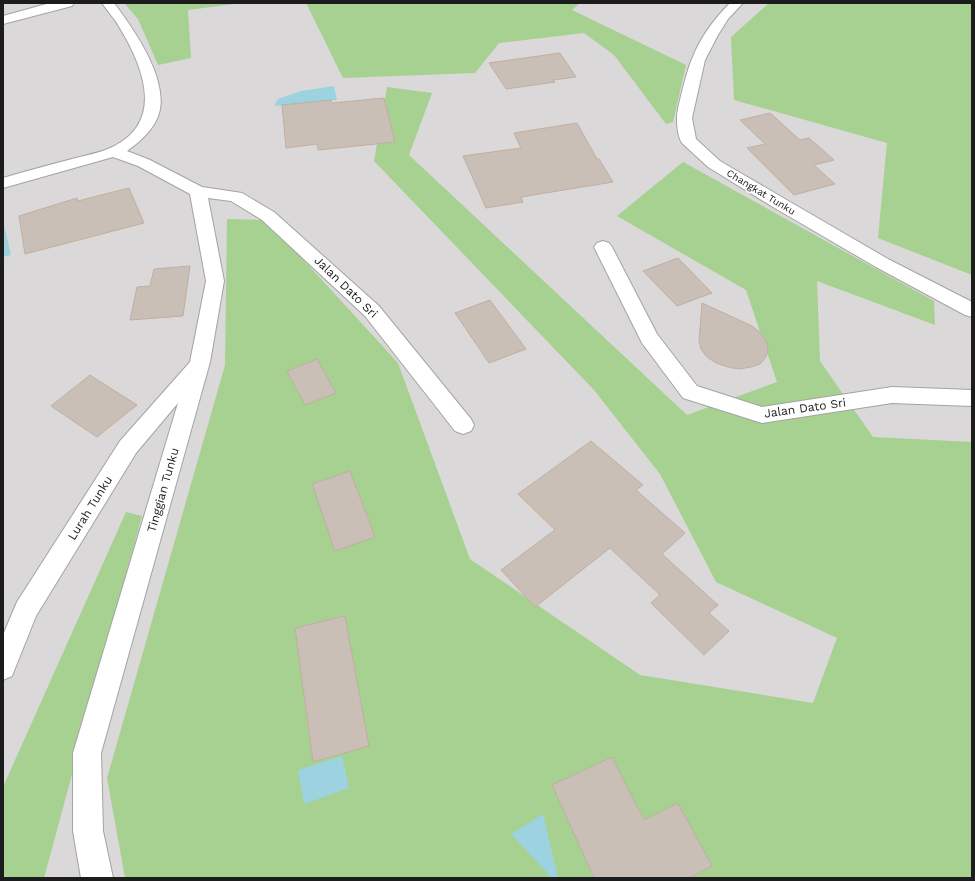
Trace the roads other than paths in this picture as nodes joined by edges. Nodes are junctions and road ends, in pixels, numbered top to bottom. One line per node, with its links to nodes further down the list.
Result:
1 (68, 3): 4 (street)
2 (108, 3): 5 (street)
3 (737, 3): 9 (street, Changkat Tunku)
4 (3, 20)
5 (114, 152): 6 (street); 7 (street)
6 (3, 183)
7 (198, 191): 10 (street, Tinggian Tunku); 12 (street, Jalan Dato Sri)
8 (603, 247): 11 (street, Jalan Dato Sri)
9 (972, 310)
10 (200, 362): 13 (street, Lurah Tunku); 14 (street, Tinggian Tunku)
11 (972, 398)
12 (463, 424)
13 (3, 667)
14 (97, 878)

